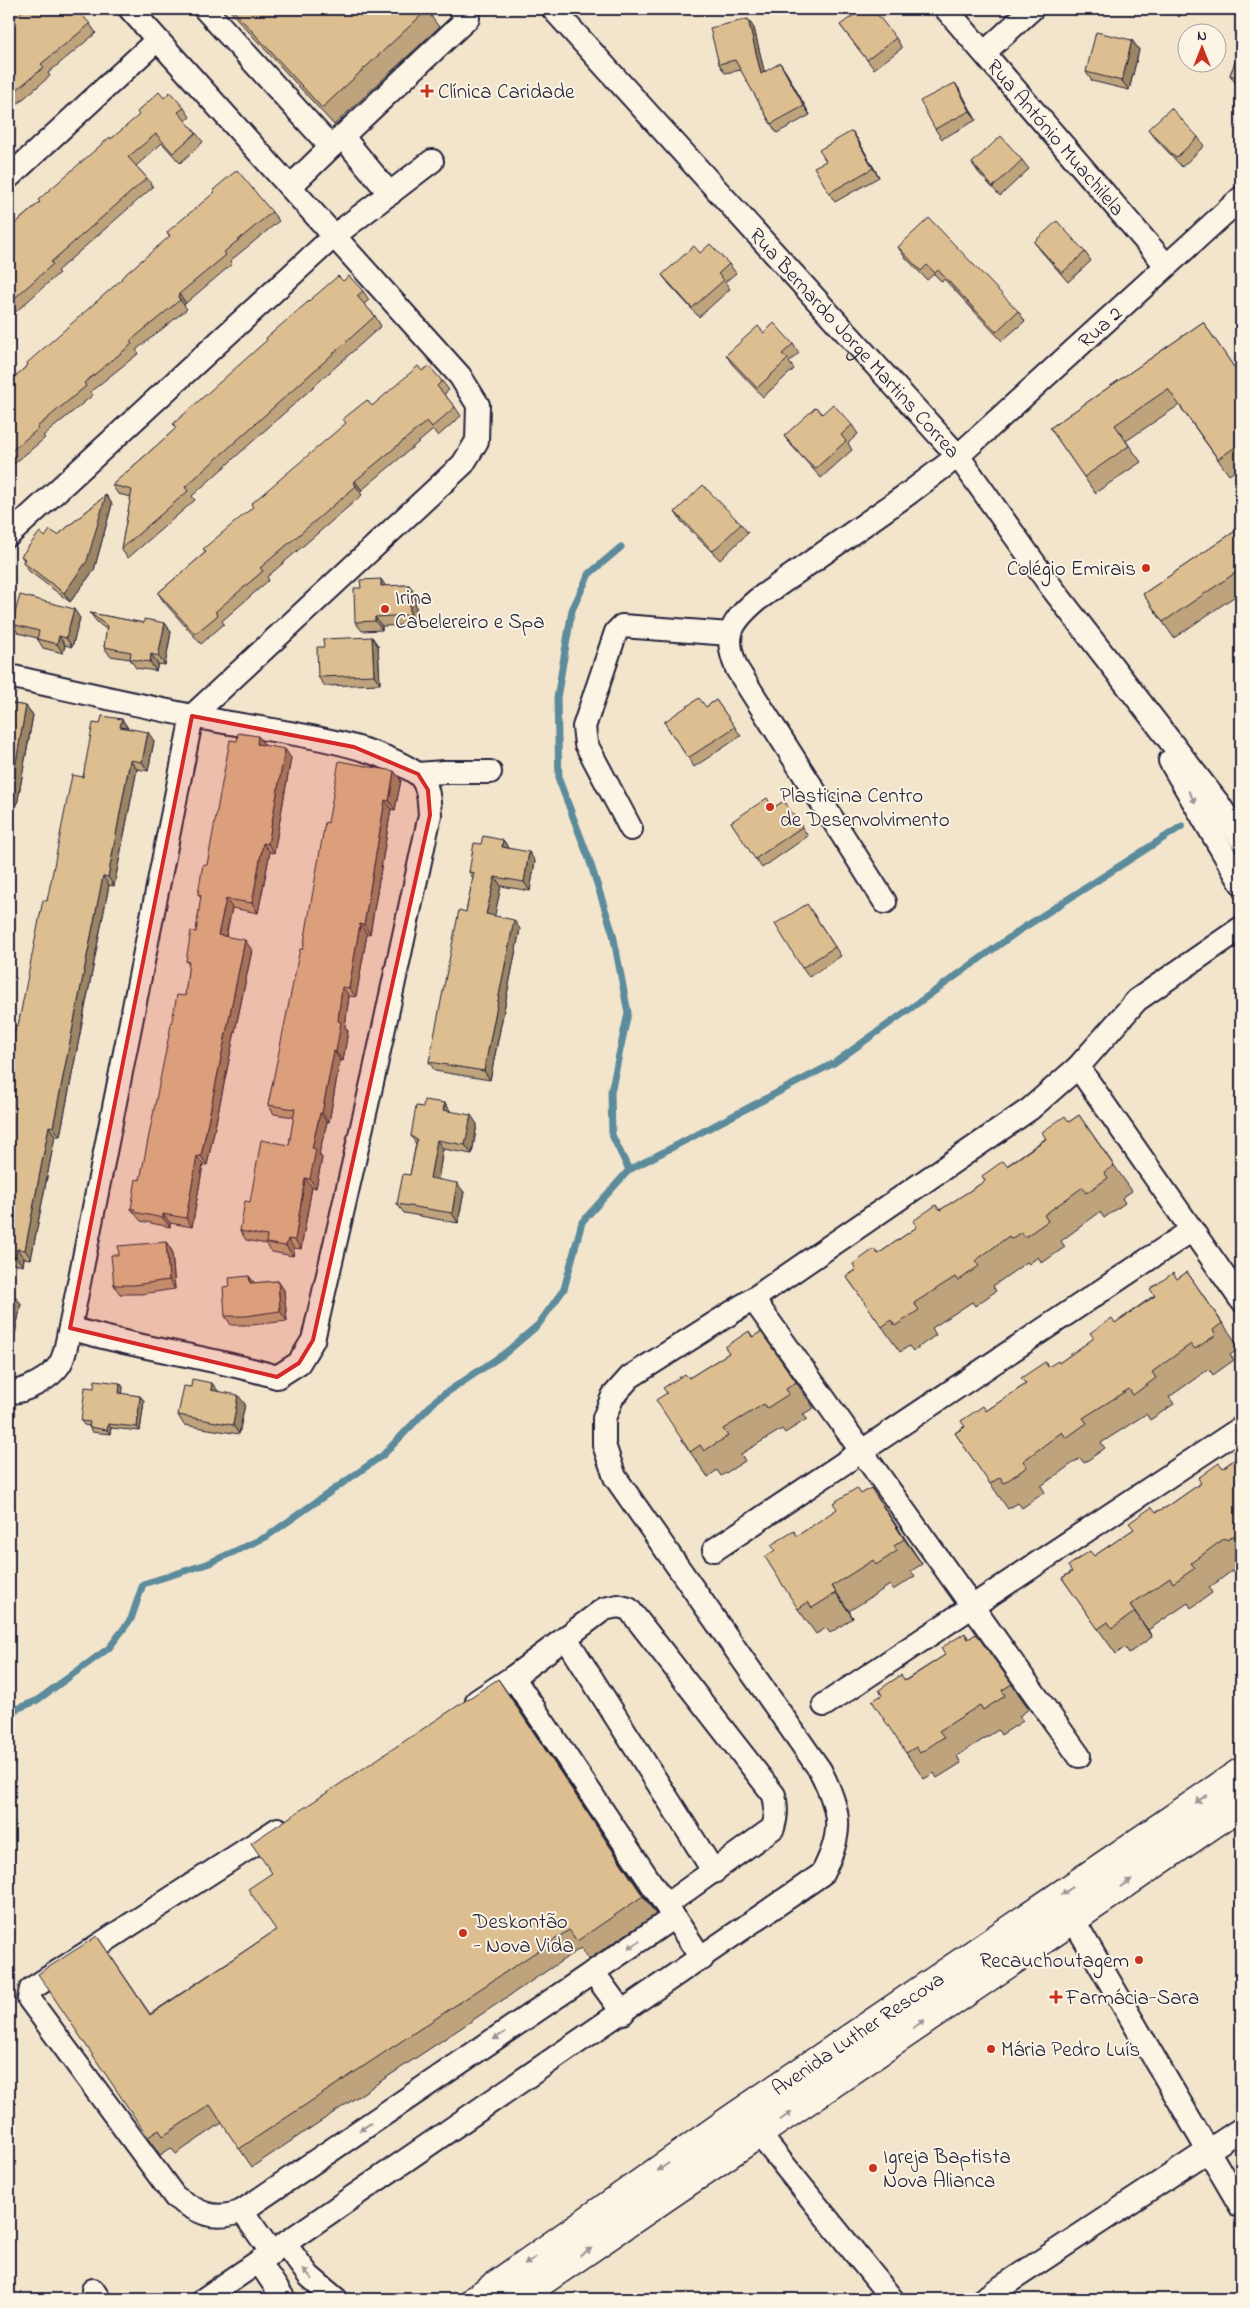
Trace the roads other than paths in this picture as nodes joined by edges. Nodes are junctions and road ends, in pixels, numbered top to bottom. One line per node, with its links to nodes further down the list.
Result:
1 (130, 9): 7 (street)
2 (205, 9): 9 (street)
3 (460, 9): 9 (street)
4 (553, 9): 17 (street, Rua Bernardo Jorge Martins Correa)
5 (946, 9): 8 (street, Rua António Muachilela)
6 (1032, 9): 8 (street)
7 (157, 40): 11 (street); 12 (street)
8 (985, 52): 16 (street, Rua António Muachilela)
9 (336, 141): 12 (street); 13 (street)
10 (432, 161): 13 (street)
11 (9, 177)
12 (290, 187): 15 (street)
13 (390, 194): 15 (street)
14 (1241, 198): 16 (street, Rua 2)
15 (334, 236): 18 (street); 22 (street)
16 (1166, 265): 17 (street, Rua 2)
17 (958, 456): 19 (street, Rua 2); 21 (street, Rua Bernardo Jorge Martins Correa)
18 (9, 535)
19 (730, 634): 25 (street); 28 (street)
20 (9, 676): 22 (street)
21 (1133, 694): 26 (street, Rua Bernardo Jorge Martins Correa); 27 (street, Rua Bernardo Jorge Martins Correa, one-way to 27)
22 (192, 716): 24 (street); 34 (street)
23 (490, 772): 24 (street)
24 (418, 774): 34 (street)
25 (631, 829)
26 (1241, 839)
27 (1241, 883)
28 (885, 902)
29 (1241, 928): 30 (street)
30 (1078, 1066): 31 (street); 32 (street)
31 (1192, 1230): 33 (street); 37 (street)
32 (753, 1299): 37 (street); 51 (street)
33 (1241, 1300)
34 (70, 1328): 35 (street)
35 (9, 1392)
36 (1241, 1428): 39 (street)
37 (862, 1452): 38 (street); 39 (street)
38 (714, 1550)
39 (972, 1606): 42 (street); 44 (street)
40 (566, 1638): 41 (street); 48 (street); 48 (street)
41 (513, 1677): 43 (street); 49 (street)
42 (824, 1705)
43 (463, 1709)
44 (1080, 1756)
45 (1241, 1772): 63 (main road, Avenida Luther Rescova, one-way to 63)
46 (1241, 1805): 50 (main road, Avenida Luther Rescova, one-way to 46)
47 (297, 1817): 58 (street)
48 (714, 1872): 49 (street)
49 (670, 1911): 51 (street); 52 (street, one-way to 52)
50 (1073, 1919): 55 (main road, Avenida Luther Rescova, one-way to 50); 56 (street)
51 (702, 1959): 53 (street)
52 (593, 1972): 53 (street); 58 (street, one-way to 58)
53 (623, 2013): 59 (street)
54 (1241, 2129): 56 (street)
55 (759, 2134): 64 (main road, Avenida Luther Rescova, one-way to 55); 65 (street)
56 (1209, 2149): 57 (street); 66 (street)
57 (1241, 2207)
58 (242, 2211): 59 (street)
59 (272, 2253): 60 (street); 61 (street); 62 (street, one-way to 59)
60 (204, 2299)
61 (284, 2299)
62 (336, 2299)
63 (476, 2299)
64 (516, 2299)
65 (892, 2299)
66 (982, 2299)

